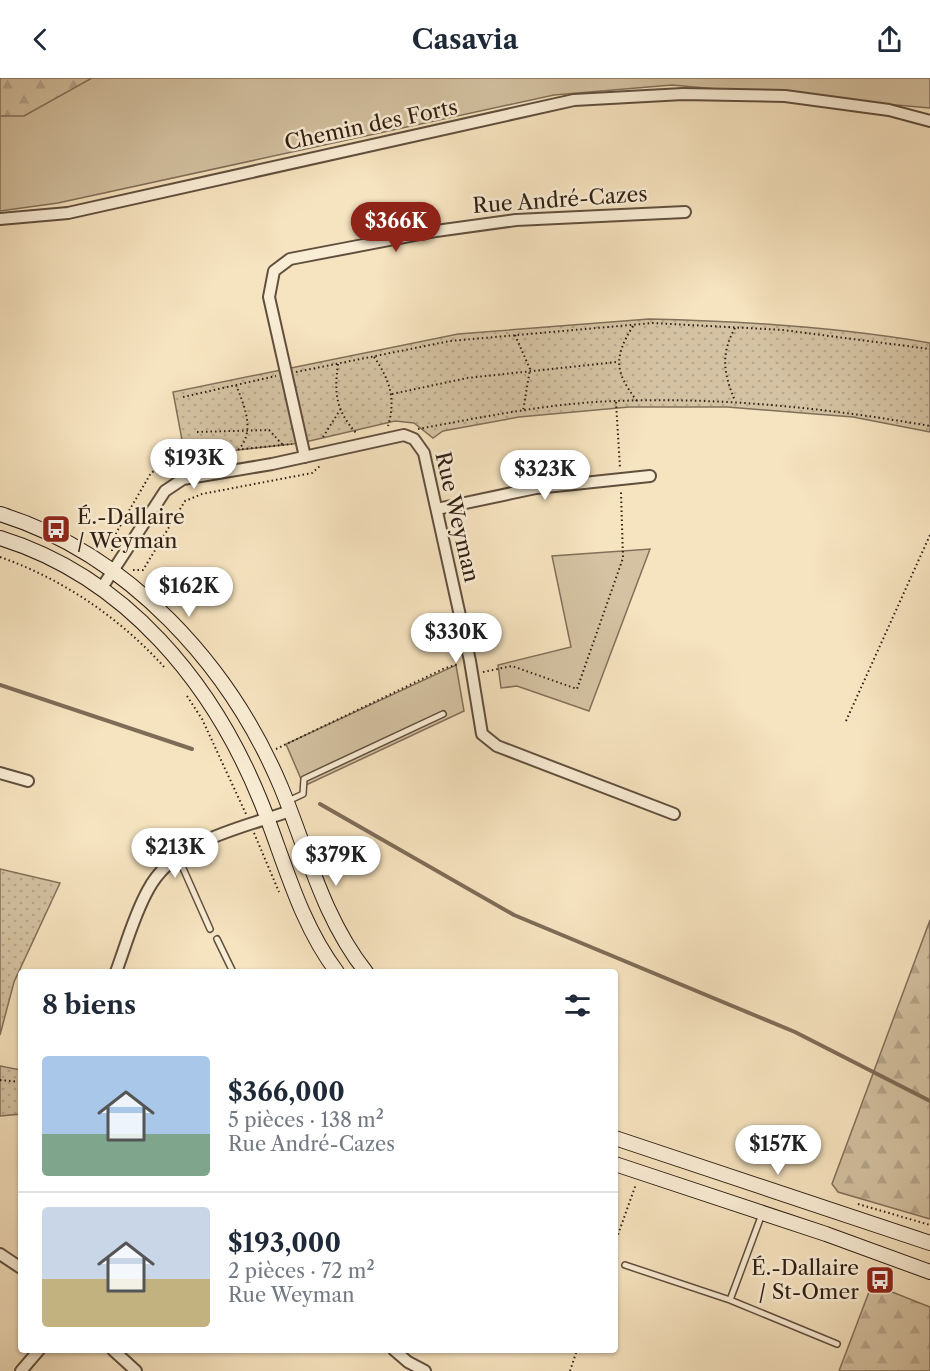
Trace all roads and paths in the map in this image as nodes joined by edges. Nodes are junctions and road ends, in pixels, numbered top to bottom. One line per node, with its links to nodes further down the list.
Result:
1 (930, 121): 3 (street, Chemin des Forts)
2 (685, 212): 12 (street, Rue André-Cazes)
3 (0, 219)
4 (633, 326): 5 (path); 6 (path); 9 (path)
5 (735, 328): 7 (path); 18 (path)
6 (515, 335): 8 (path); 11 (path)
7 (930, 349)
8 (374, 357): 10 (path); 14 (path)
9 (617, 362): 11 (path); 17 (path)
10 (338, 364): 12 (path); 19 (path)
11 (530, 369): 14 (path); 20 (path)
12 (286, 374): 13 (path); 30 (street, Rue André-Cazes)
13 (236, 385): 15 (path); 24 (path)
14 (392, 394): 21 (path)
15 (183, 397)
16 (615, 401): 17 (path); 20 (path); 33 (path)
17 (637, 401): 18 (path)
18 (735, 402): 22 (path)
19 (340, 410): 26 (path); 27 (path)
20 (524, 411): 23 (path)
21 (388, 426)
22 (930, 426)
23 (414, 429)
24 (248, 430): 25 (path); 28 (path); 29 (path)
25 (197, 432)
26 (356, 434)
27 (323, 437)
28 (283, 445)
29 (237, 451)
30 (305, 457): 34 (street, Rue Weyman); 39 (street, Rue Weyman)
31 (322, 463): 39 (path)
32 (650, 476): 33 (street)
33 (621, 479): 34 (street); 43 (path)
34 (437, 509): 41 (street, Rue Weyman)
35 (0, 514): 39 (street)
36 (930, 535): 46 (path)
37 (0, 538): 40 (street)
38 (0, 557): 42 (path)
39 (112, 572): 40 (street, Rue Weyman); 47 (street)
40 (101, 589): 52 (street)
41 (470, 661): 43 (street, Rue Weyman); 47 (path)
42 (171, 675)
43 (472, 675): 51 (street, Rue Weyman)
44 (183, 691): 53 (path)
45 (443, 714): 50 (lane)
46 (846, 721)
47 (265, 754): 50 (street)
48 (0, 773): 49 (street)
49 (28, 781)
50 (288, 807): 52 (street); 61 (street)
51 (674, 814)
52 (267, 819): 53 (street); 60 (street)
53 (251, 825): 54 (street); 55 (path)
54 (178, 857): 56 (lane); 58 (street)
55 (282, 898)
56 (210, 929)
57 (217, 939): 59 (lane)
58 (117, 969)
59 (232, 969)
60 (335, 969)
61 (364, 969)
62 (0, 1080): 63 (path)
63 (18, 1082)
64 (618, 1139): 69 (street)
65 (618, 1165): 67 (street)
66 (636, 1184): 68 (path)
67 (762, 1213): 73 (street); 74 (lane)
68 (618, 1235)
69 (930, 1243)
70 (0, 1254): 72 (street)
71 (625, 1265): 74 (lane)
72 (18, 1266)
73 (930, 1272)
74 (730, 1300): 75 (lane)
75 (837, 1344)
76 (36, 1353): 80 (street)
77 (116, 1353): 81 (street)
78 (398, 1353): 82 (street)
79 (576, 1353): 83 (path)
80 (21, 1371)
81 (136, 1371)
82 (425, 1371)
83 (570, 1371)

